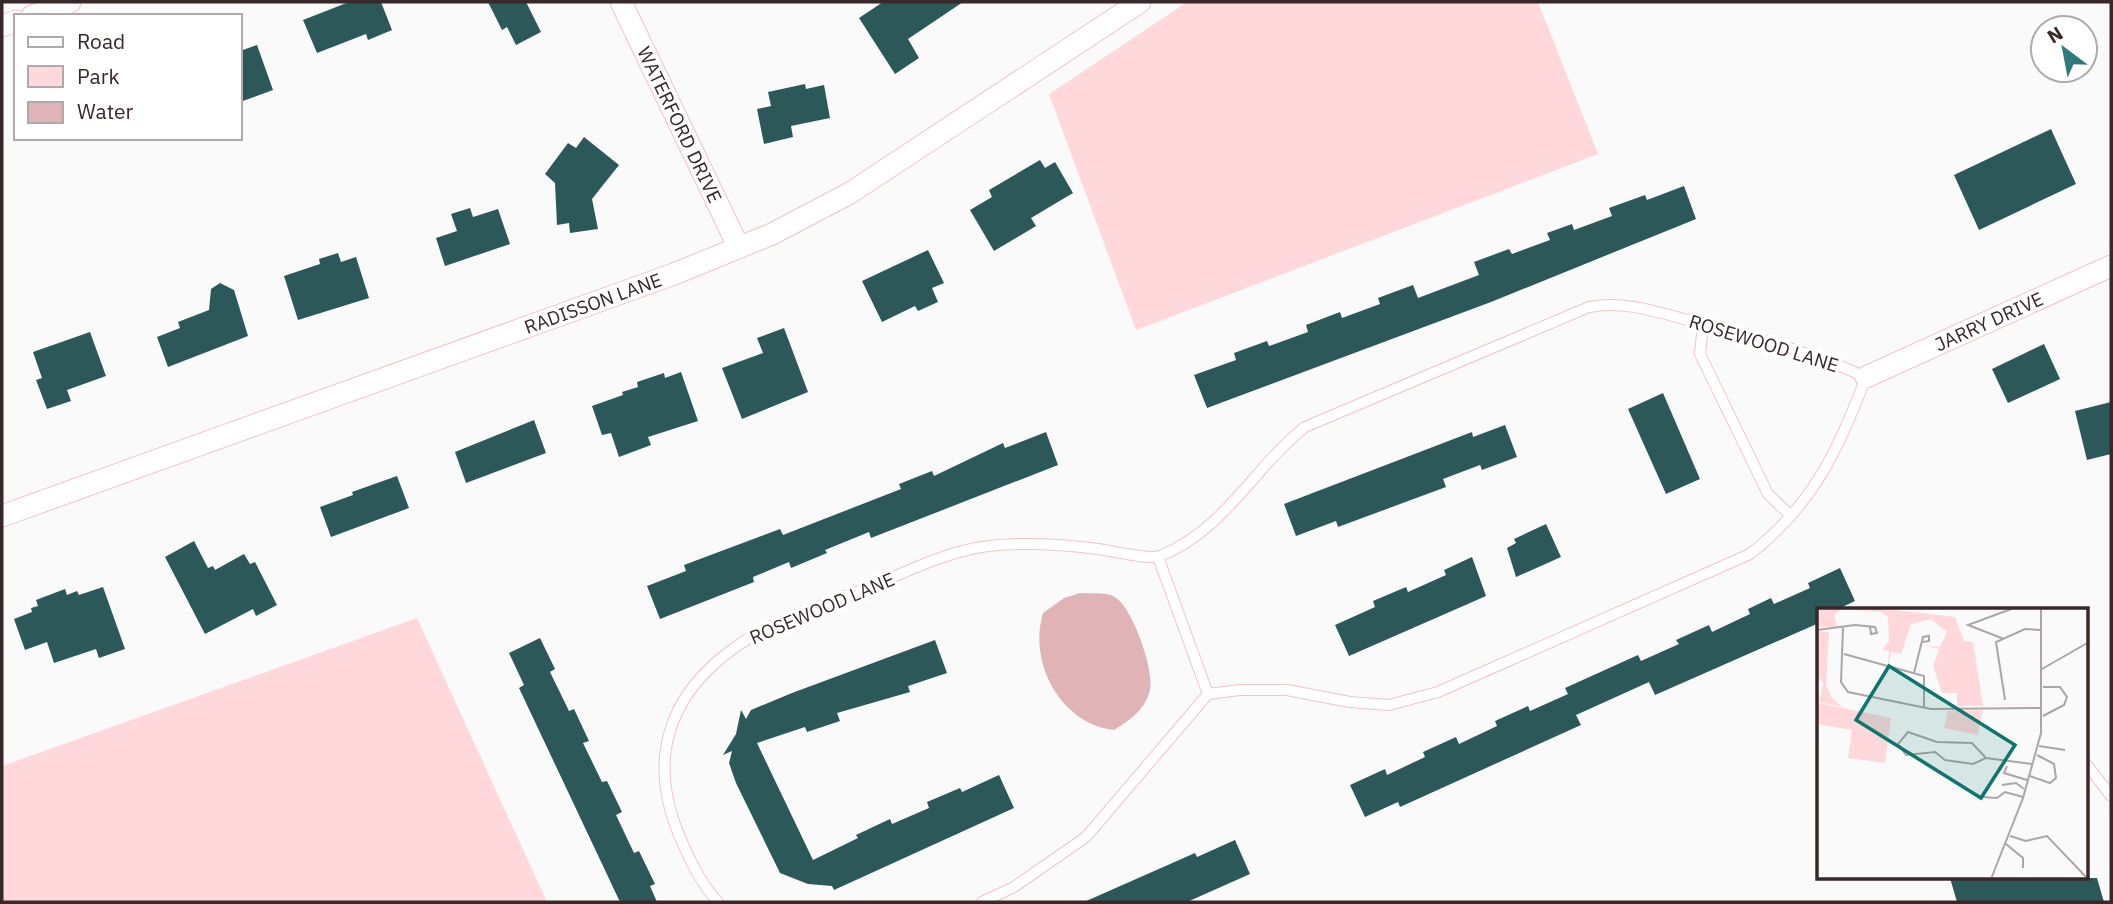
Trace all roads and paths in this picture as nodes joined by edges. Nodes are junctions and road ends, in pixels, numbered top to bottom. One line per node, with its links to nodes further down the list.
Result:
1 (70, 2): 4 (street)
2 (621, 2): 5 (street, WATERFORD DRIVE)
3 (1140, 2): 5 (street, RADISSON LANE)
4 (37, 14)
5 (739, 248): 9 (street, RADISSON LANE)
6 (2111, 266): 8 (street, JARRY DRIVE)
7 (1703, 324): 8 (lane, ROSEWOOD LANE); 10 (lane); 11 (lane, ROSEWOOD LANE)
8 (1866, 377): 10 (lane)
9 (2, 516)
10 (1791, 516): 12 (lane)
11 (1158, 557): 12 (lane); 15 (lane, ROSEWOOD LANE)
12 (1208, 694): 16 (lane)
13 (2088, 766): 14 (lane)
14 (2111, 796)
15 (718, 902)
16 (982, 902)

